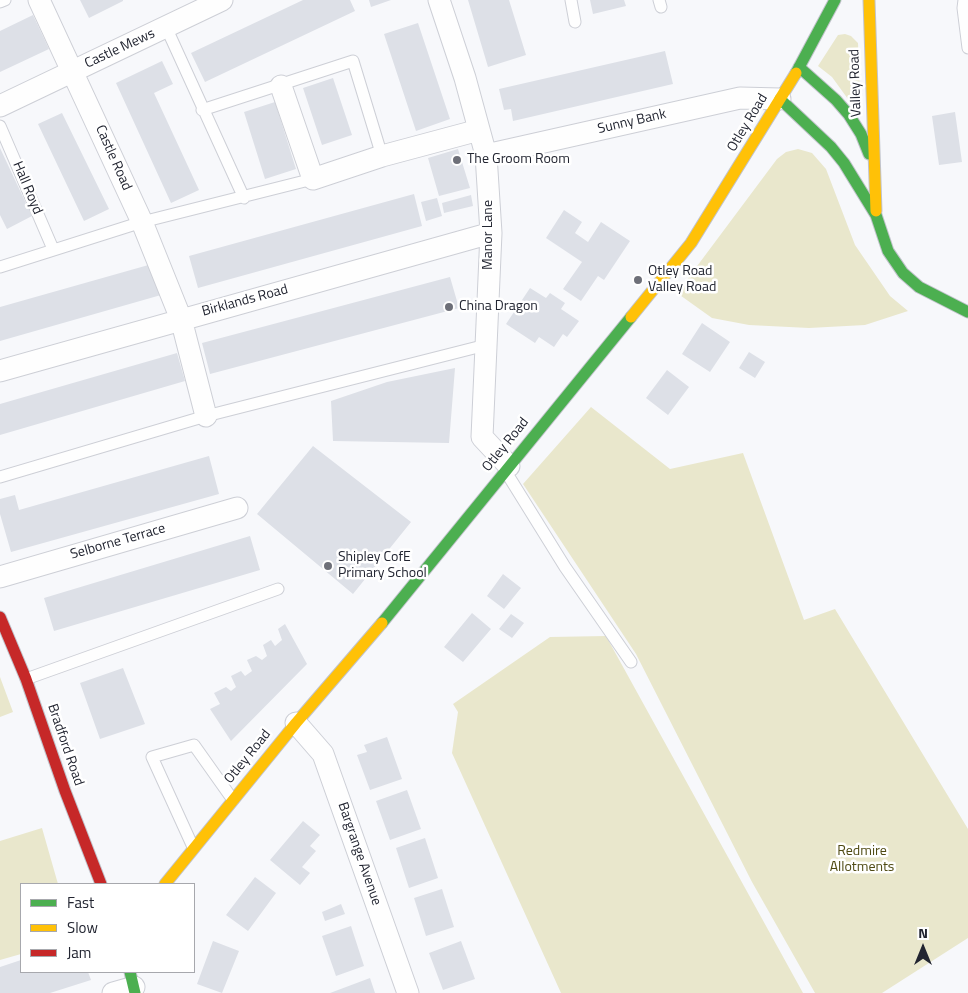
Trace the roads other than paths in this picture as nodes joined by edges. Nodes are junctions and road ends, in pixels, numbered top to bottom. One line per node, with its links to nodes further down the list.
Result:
1 (5, 0): 9 (lane)
2 (39, 0): 14 (street, Castle Road)
3 (222, 0): 11 (street)
4 (439, 0): 20 (street, Manor Lane)
5 (571, 0): 10 (lane)
6 (835, 0): 13 (main road, Otley Road)
7 (870, 0): 23 (main road, Valley Road)
8 (964, 0): 12 (lane)
9 (0, 2)
10 (575, 22)
11 (166, 27): 14 (street, Castle Mews); 18 (lane)
12 (968, 48)
13 (799, 67): 16 (main road, Otley Road); 23 (main road, Valley Road)
14 (74, 71): 17 (street); 27 (street, Castle Road)
15 (281, 86): 18 (lane); 22 (lane); 24 (street)
16 (780, 99): 21 (street, Sunny Bank); 26 (main road, Valley Road); 36 (main road, Otley Road)
17 (0, 106)
18 (202, 110): 25 (lane)
19 (0, 126): 29 (lane, Hall Royd)
20 (479, 130): 21 (street, Manor Lane); 22 (street)
21 (486, 155): 28 (street, Manor Lane)
22 (382, 156): 24 (street)
23 (874, 165): 26 (main road, Valley Road)
24 (313, 179): 25 (lane)
25 (244, 198): 27 (lane)
26 (876, 215): 31 (main road, Valley Road)
27 (142, 222): 29 (lane); 32 (street, Castle Road)
28 (491, 233): 32 (street, Birklands Road); 33 (street, Manor Lane)
29 (53, 249): 30 (lane)
30 (0, 267)
31 (968, 312)
32 (181, 319): 34 (street, Birklands Road); 35 (street, Castle Road)
33 (486, 344): 35 (lane); 36 (street, Manor Lane)
34 (0, 370)
35 (206, 416): 37 (lane)
36 (507, 468): 42 (lane); 44 (main road, Otley Road)
37 (0, 477)
38 (237, 508): 39 (street, Selborne Terrace)
39 (0, 576)
40 (278, 589): 43 (lane)
41 (0, 617): 43 (main road, Bradford Road)
42 (631, 662)
43 (26, 679): 47 (main road, Bradford Road)
44 (296, 723): 45 (main road, Otley Road); 51 (street, Bargrange Avenue)
45 (233, 800): 46 (main road, Otley Road); 46 (lane)
46 (194, 848): 48 (main road, Otley Road)
47 (101, 883)
48 (166, 883)
49 (133, 984): 50 (street)
50 (113, 993)
51 (408, 993)

